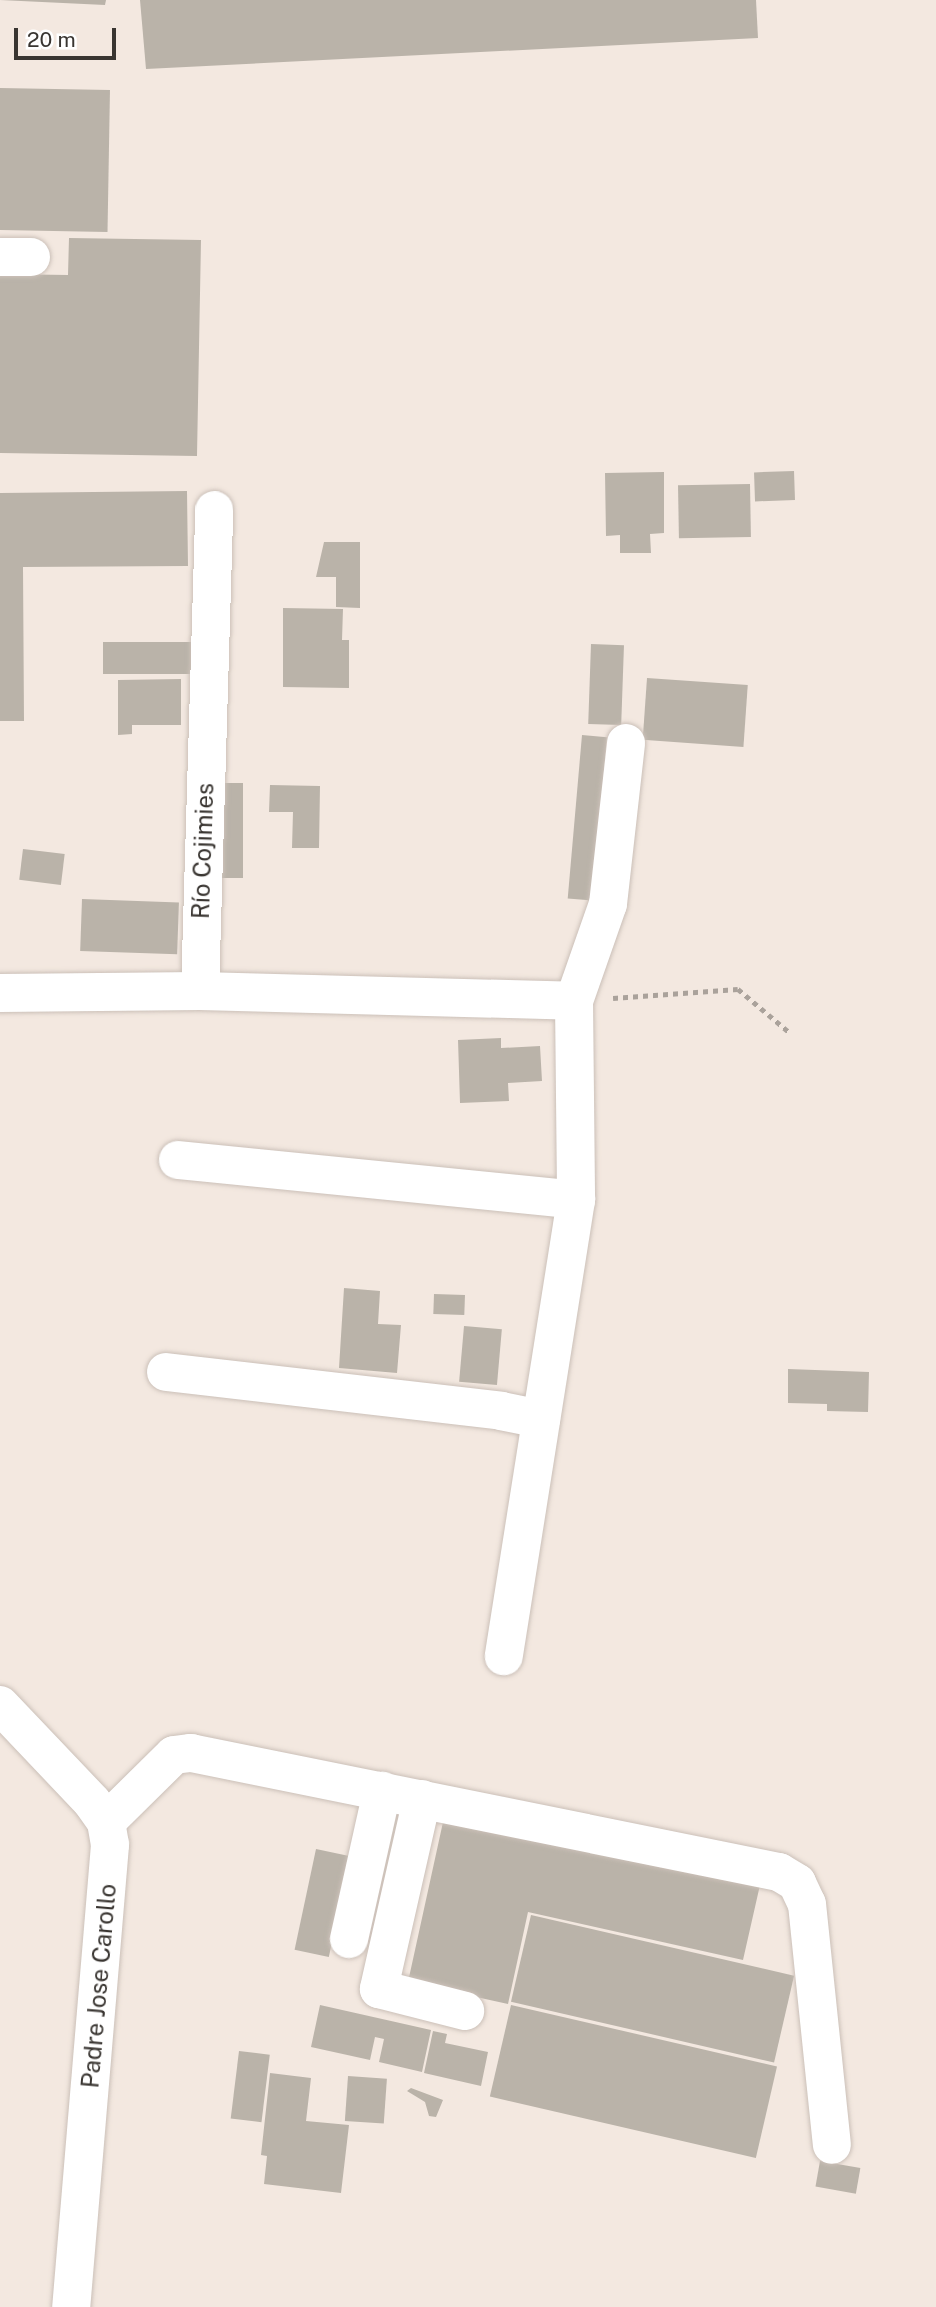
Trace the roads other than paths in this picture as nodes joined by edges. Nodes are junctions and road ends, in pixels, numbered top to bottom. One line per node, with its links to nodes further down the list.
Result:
1 (214, 510): 3 (street, Río Cojimies)
2 (626, 743): 5 (street)
3 (200, 991): 4 (street); 5 (street)
4 (0, 993)
5 (574, 1001): 7 (street)
6 (178, 1160): 7 (street)
7 (576, 1200): 9 (street)
8 (166, 1373): 9 (street)
9 (541, 1419): 10 (street)
10 (504, 1656)
11 (0, 1705): 14 (street)
12 (382, 1791): 13 (street); 14 (street); 15 (street)
13 (422, 1799): 16 (street); 17 (street)
14 (106, 1822): 18 (street, Padre Jose Carollo)
15 (349, 1939)
16 (465, 2011)
17 (832, 2145)
18 (71, 2307)

